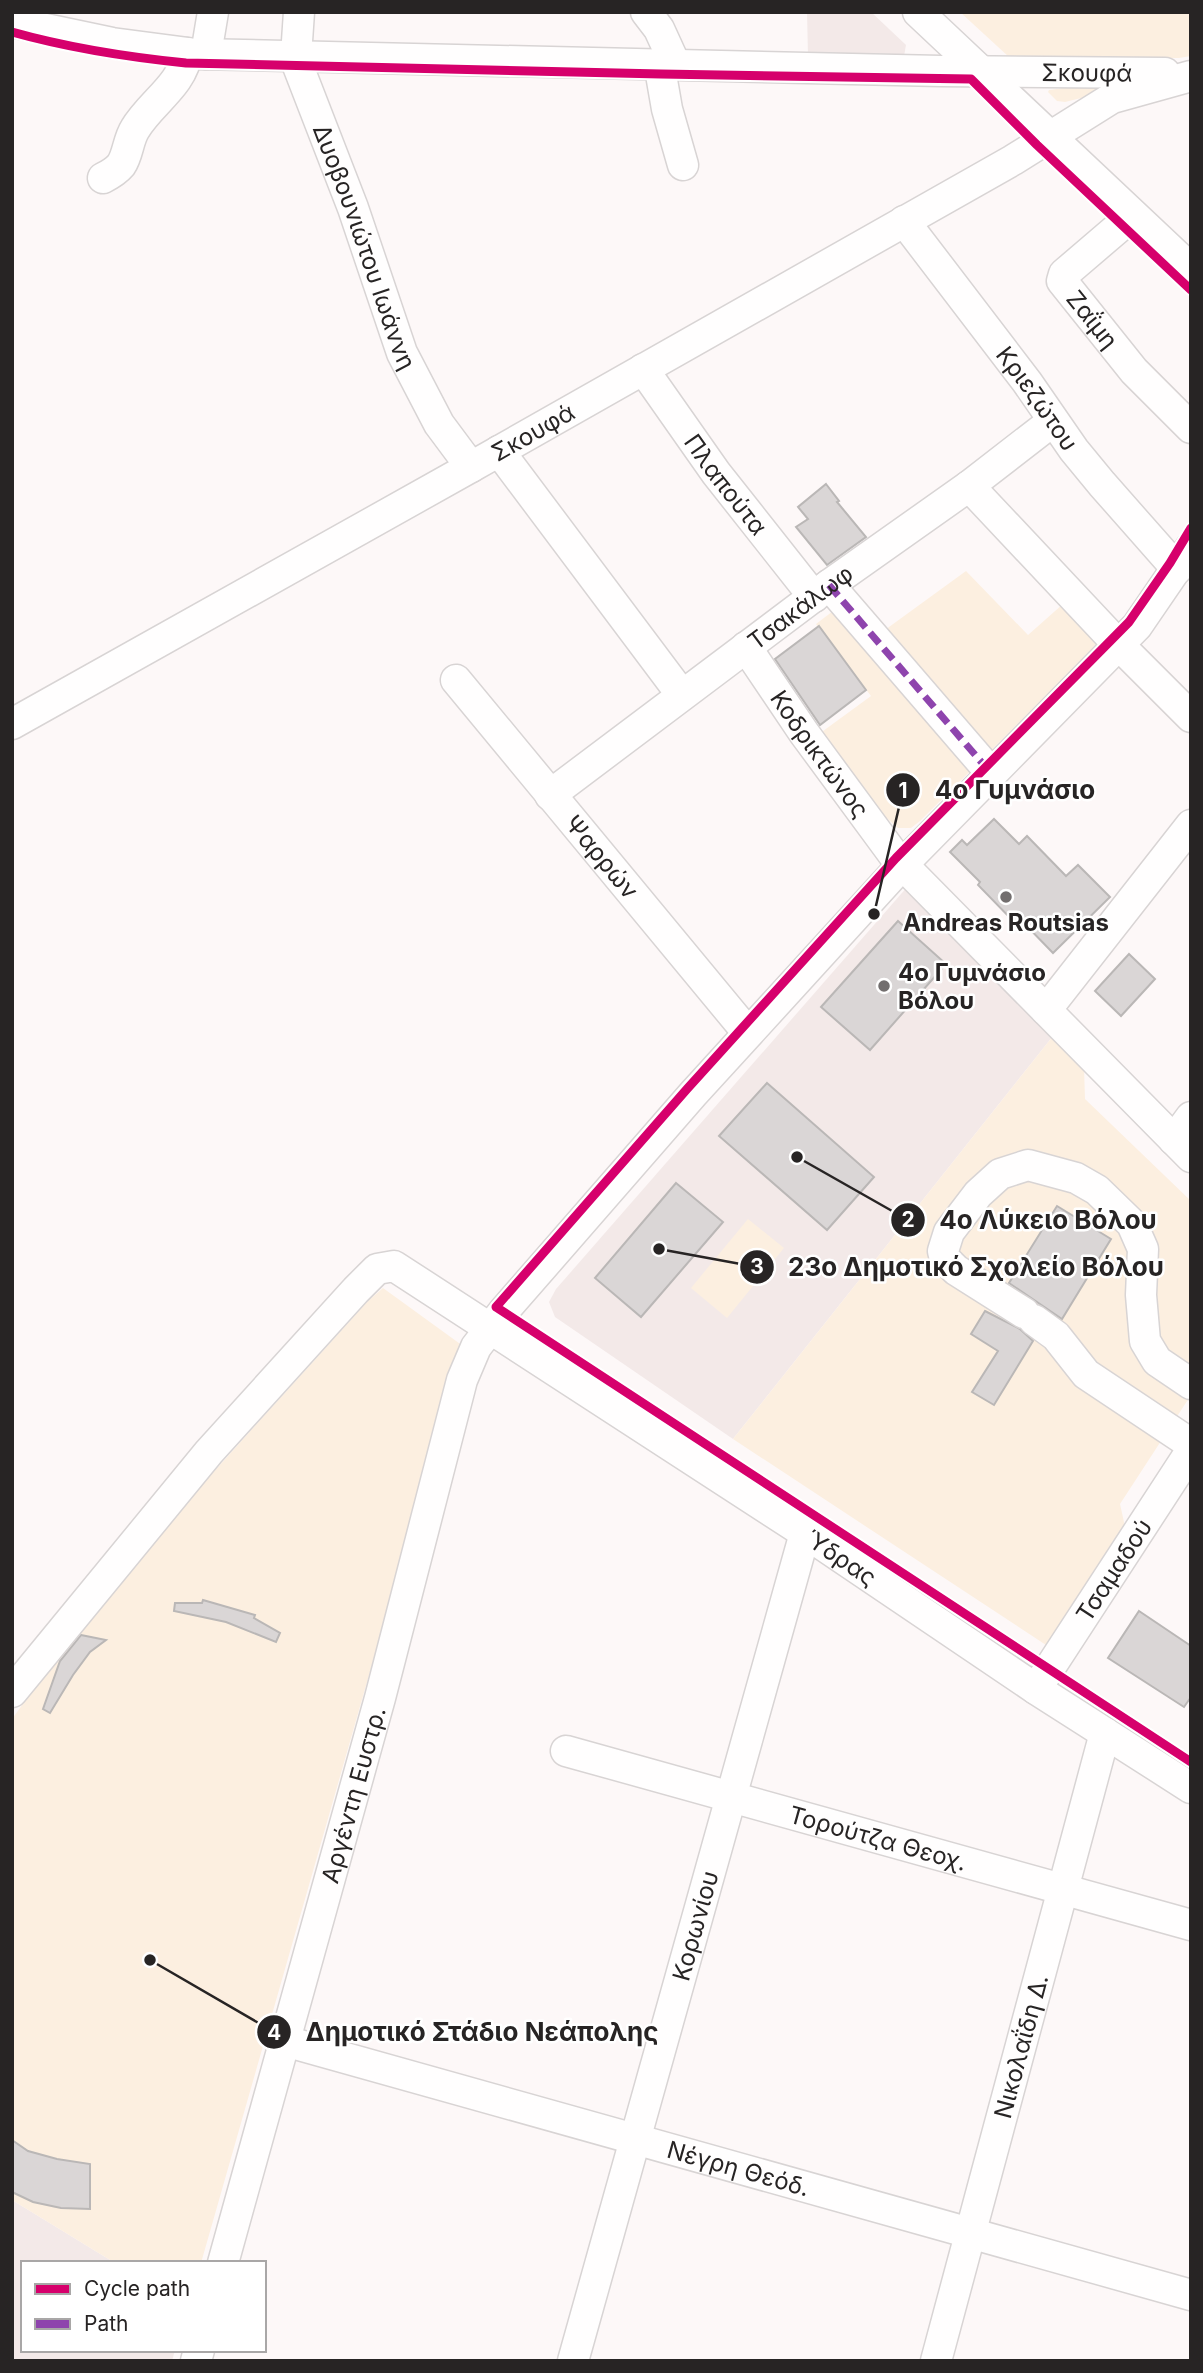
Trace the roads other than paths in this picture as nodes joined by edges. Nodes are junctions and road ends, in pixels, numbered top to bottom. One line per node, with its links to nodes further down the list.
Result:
1 (214, 12): 7 (street)
2 (299, 12): 8 (street, Δυοβουνιώτου Ιωάννη)
3 (646, 12): 9 (street)
4 (918, 12): 10 (street)
5 (12, 22): 6 (street, Σκουφά)
6 (79, 25): 7 (street, Σκουφά)
7 (197, 53): 8 (street, Σκουφά); 14 (street)
8 (296, 56): 9 (street, Σκουφά); 22 (street, Δυοβουνιώτου Ιωάννη)
9 (667, 63): 10 (street, Σκουφά); 13 (street)
10 (980, 71): 11 (street, Σκουφά); 12 (street)
11 (1188, 79): 12 (street, Σκουφά)
12 (1050, 137): 15 (street); 16 (street, Σκουφά)
13 (683, 165)
14 (103, 178)
15 (1133, 215): 17 (street); 20 (street, Ζαΐμη)
16 (904, 221): 18 (street, Σκουφά); 19 (street, Κριεζώτου)
17 (1189, 262)
18 (643, 369): 21 (street, Σκουφά); 25 (street, Πλαπούτα)
19 (1053, 421): 23 (street, Τσακάλωφ); 24 (street, Κριεζώτου)
20 (1191, 428)
21 (499, 452): 22 (street, Σκουφά); 29 (street)
22 (471, 467): 31 (street, Σκουφά)
23 (969, 486): 25 (street, Τσακάλωφ); 26 (street)
24 (1184, 558): 26 (street, Αργέντη Ευστρ.)
25 (822, 591): 27 (street, Τσακάλωφ); 32 (street, Πλαπούτα)
26 (1119, 646): 30 (street); 32 (street, Αργέντη Ευστρ.)
27 (746, 647): 29 (street, Τσακάλωφ); 35 (street, Κοδρικτώνος)
28 (456, 680): 33 (street, Ψαρρών)
29 (682, 695): 33 (street, Τσακάλωφ)
30 (1191, 717)
31 (12, 724)
32 (992, 774): 35 (street, Αργέντη Ευστρ.)
33 (550, 795): 37 (street, Ψαρρών)
34 (1191, 825): 36 (street)
35 (902, 865): 36 (street, Κοδρικτώνος); 37 (street, Αργέντη Ευστρ.)
36 (1046, 1010): 38 (street, Κοδρικτώνος)
37 (748, 1033): 39 (street, Αργέντη Ευστρ.)
38 (1185, 1138)
39 (490, 1329): 43 (street, Ύδρας); 45 (street, Ύδρας); 52 (street, Αργέντη Ευστρ.)
40 (1191, 1384): 41 (street)
41 (1191, 1444)
42 (1191, 1451): 44 (street, Τσαμαδού)
43 (805, 1533): 44 (street, Ύδρας); 49 (street, Κορωνίου)
44 (1036, 1689): 46 (street, Ύδρας)
45 (12, 1692)
46 (1105, 1733): 48 (street, Ύδρας); 50 (street, Νικολαΐδη Δ.)
47 (566, 1751): 49 (street, Τορούτζα Θεοχ.)
48 (1191, 1788)
49 (731, 1797): 50 (street, Τορούτζα Θεοχ.); 53 (street, Κορωνίου)
50 (1063, 1890): 51 (street, Τορούτζα Θεοχ.); 54 (street, Νικολαΐδη Δ.)
51 (1191, 1925)
52 (285, 2041): 53 (street, Νέγρη Θεόδ.); 55 (street, Αργέντη Ευστρ.)
53 (635, 2140): 54 (street, Νέγρη Θεόδ.); 57 (street, Κορωνίου)
54 (970, 2235): 56 (street, Νέγρη Θεόδ.); 58 (street, Νικολαΐδη Δ.)
55 (224, 2261)
56 (1191, 2295)
57 (573, 2361)
58 (936, 2361)

